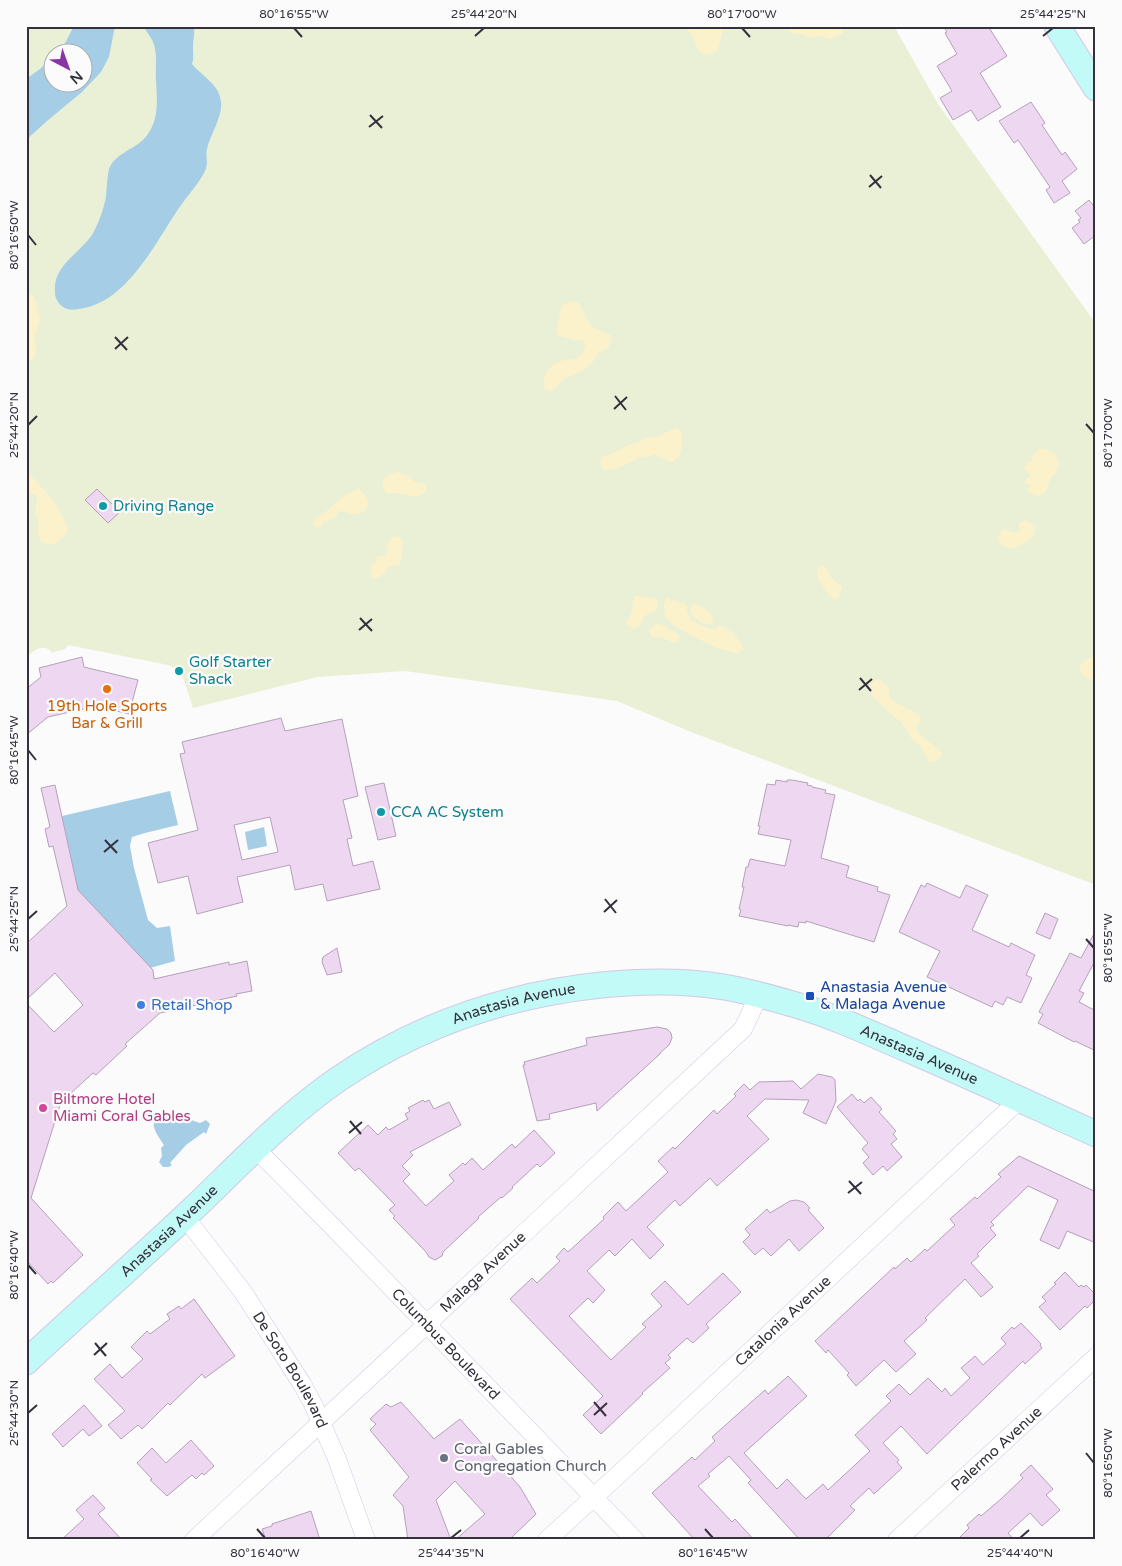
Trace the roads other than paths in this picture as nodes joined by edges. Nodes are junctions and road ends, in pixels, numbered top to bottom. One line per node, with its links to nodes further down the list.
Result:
1 (1057, 26): 2 (street)
2 (1096, 88)
3 (759, 995): 4 (street, Anastasia Avenue); 6 (street, Anastasia Avenue); 8 (street, Malaga Avenue)
4 (1020, 1100): 5 (street, Anastasia Avenue); 12 (street, Catalonia Avenue)
5 (1096, 1134)
6 (256, 1149): 7 (street, Anastasia Avenue); 8 (street, Columbus Boulevard)
7 (185, 1217): 10 (street, Anastasia Avenue); 11 (street, De Soto Boulevard)
8 (427, 1324): 11 (street, Malaga Avenue); 12 (street, Columbus Boulevard)
9 (1096, 1357): 17 (street, Palermo Avenue)
10 (26, 1362)
11 (321, 1422): 13 (street, Malaga Avenue); 14 (street, De Soto Boulevard)
12 (594, 1497): 15 (street, Catalonia Avenue); 16 (street, Columbus Boulevard)
13 (194, 1540)
14 (366, 1540)
15 (547, 1540)
16 (635, 1540)
17 (897, 1540)

